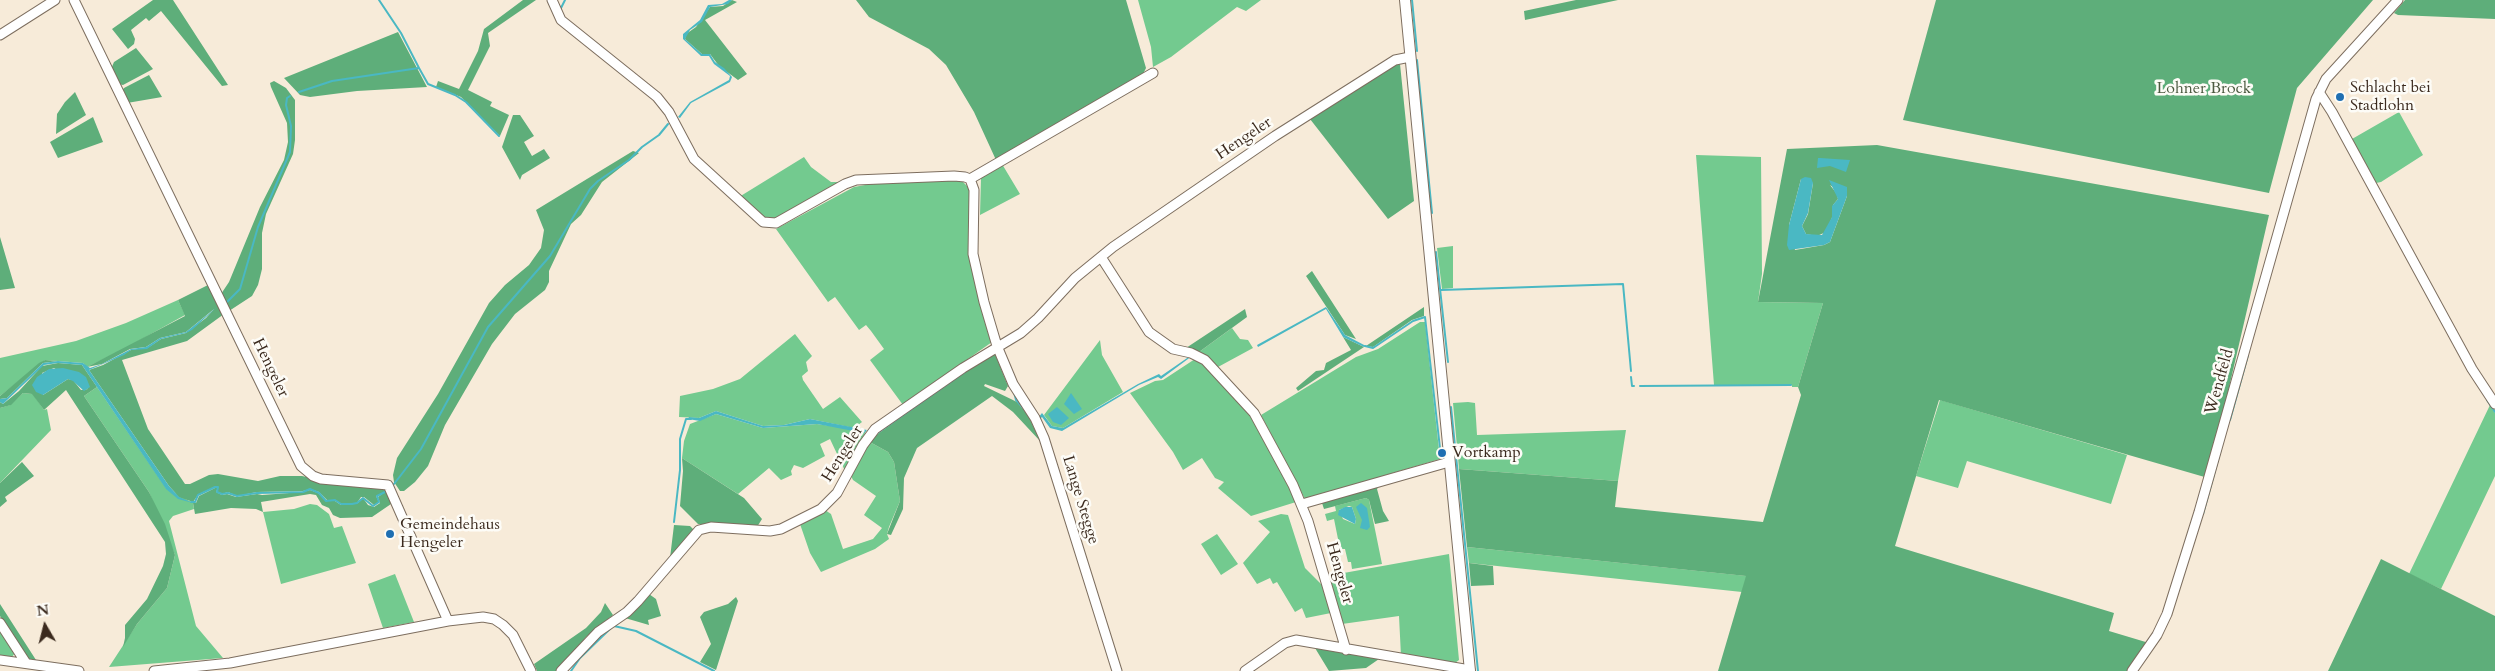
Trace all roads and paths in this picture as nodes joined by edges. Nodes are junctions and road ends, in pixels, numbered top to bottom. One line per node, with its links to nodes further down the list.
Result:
1 (55, 0): 6 (street)
2 (74, 0): 16 (street, Hengeler)
3 (552, 0): 10 (street)
4 (1405, 0): 7 (main road)
5 (2398, 0): 9 (street, Wendfeld)
6 (0, 35)
7 (1410, 57): 11 (street, Hengeler); 14 (main road)
8 (1154, 73): 10 (street)
9 (2319, 92): 13 (street); 28 (street, Wendfeld)
10 (970, 179): 12 (street, Lange Stegge)
11 (1101, 257): 12 (street, Hengeler); 15 (street, Hengeler)
12 (997, 346): 25 (street, Hengeler); 26 (street, Lange Stegge)
13 (2495, 404)
14 (1449, 462): 15 (street); 21 (main road)
15 (1302, 504): 18 (street, Hengeler)
16 (448, 621): 23 (street); 24 (street)
17 (0, 623): 20 (street)
18 (1346, 650): 21 (street); 27 (street)
19 (0, 660): 20 (street)
20 (26, 663): 22 (street)
21 (1470, 670)
22 (79, 671)
23 (154, 671)
24 (531, 671)
25 (561, 671)
26 (1117, 671)
27 (1245, 671)
28 (2132, 671)

